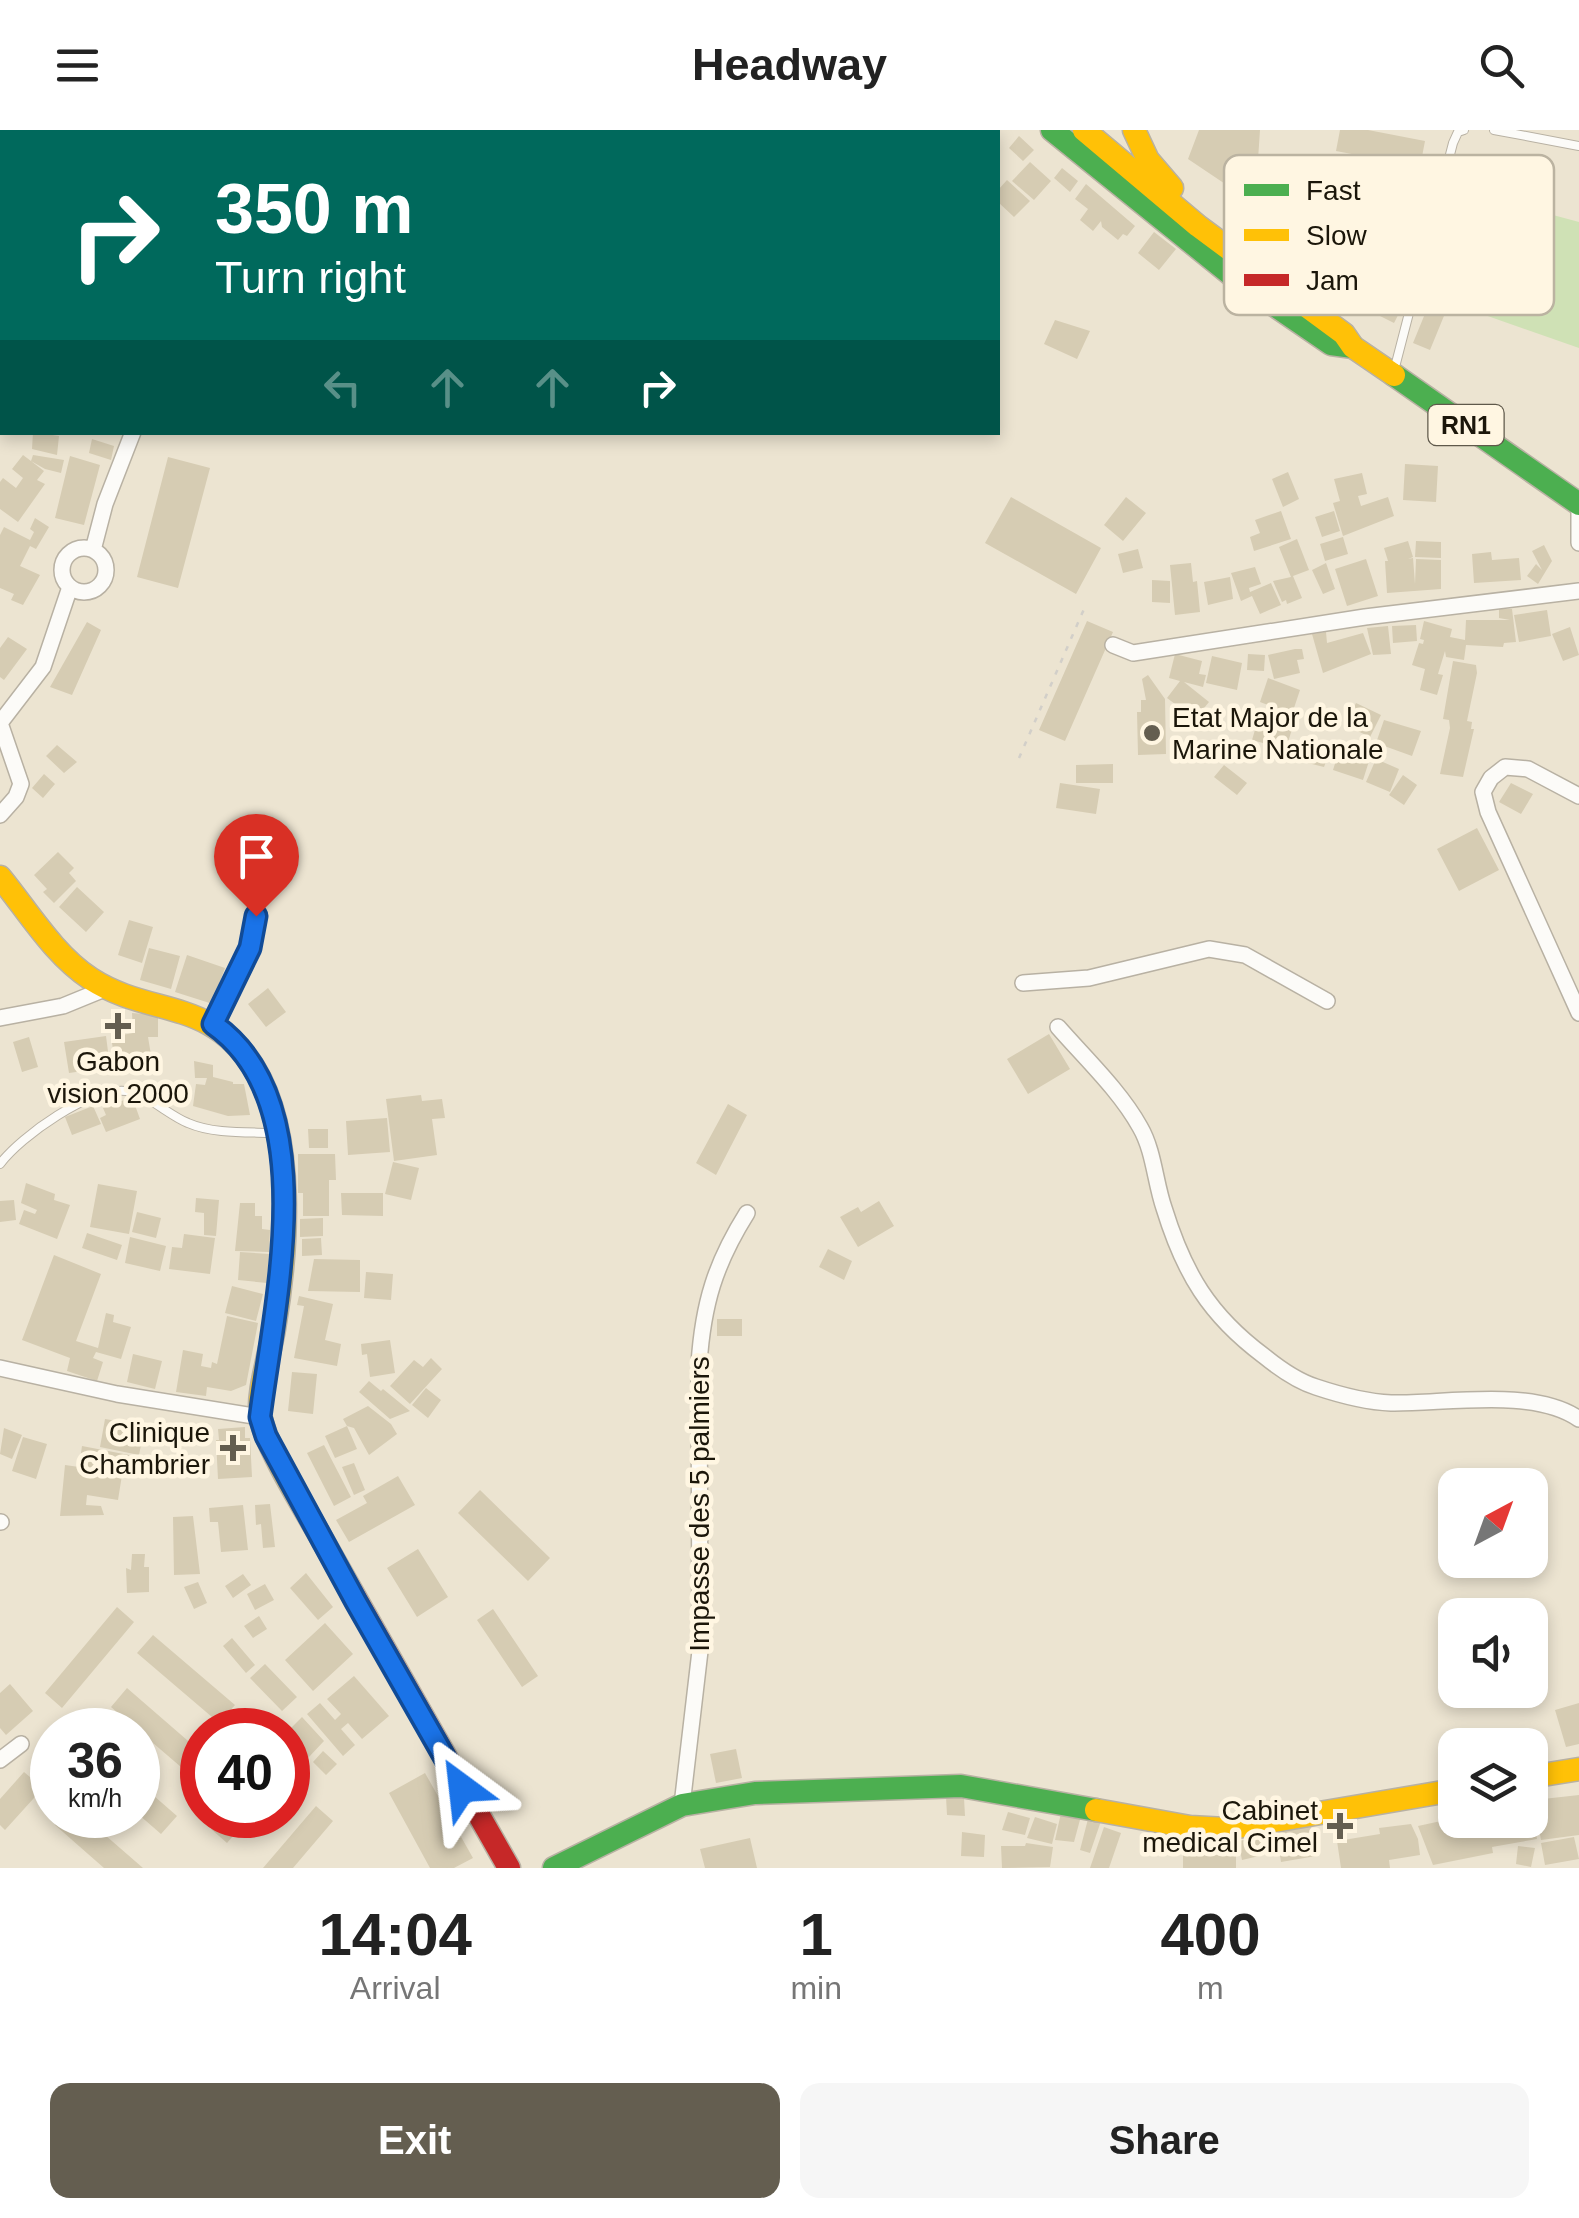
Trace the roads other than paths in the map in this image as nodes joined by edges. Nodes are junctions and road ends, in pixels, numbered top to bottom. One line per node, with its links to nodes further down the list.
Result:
1 (1052, 130): 10 (main road, RN1)
2 (1134, 130): 8 (main road)
3 (1464, 130): 7 (lane)
4 (1494, 130): 6 (lane)
5 (1081, 131): 9 (main road, RN1); 10 (main road)
6 (1579, 146)
7 (1450, 155)
8 (1224, 234)
9 (1224, 244)
10 (1208, 256): 11 (main road, RN1)
11 (1224, 267)
12 (1290, 315): 15 (main road, RN1)
13 (1318, 315): 15 (main road, RN1)
14 (1409, 315): 16 (lane)
15 (1353, 347): 16 (main road, RN1)
16 (1393, 375): 18 (main road, RN1)
17 (132, 435): 20 (street)
18 (1579, 504): 19 (street)
19 (1579, 542)
20 (92, 550): 21 (street); 21 (street)
21 (70, 587): 25 (street)
22 (1579, 591): 23 (street)
23 (1113, 645)
24 (1579, 796): 31 (street)
25 (0, 815)
26 (0, 877): 29 (main road)
27 (256, 916): 33 (street)
28 (1023, 984): 30 (street)
29 (108, 988): 32 (street); 33 (main road)
30 (1327, 1002)
31 (1579, 1013)
32 (0, 1018)
33 (213, 1024): 35 (main road)
34 (1058, 1027): 40 (street)
35 (278, 1134): 36 (lane); 39 (main road)
36 (0, 1164)
37 (747, 1213): 46 (street, Impasse des 5 palmiers)
38 (0, 1368): 39 (street)
39 (260, 1417): 47 (main road)
40 (1579, 1418)
41 (21, 1744): 42 (street)
42 (0, 1760)
43 (1579, 1769): 44 (main road)
44 (1548, 1774)
45 (1438, 1793): 46 (main road)
46 (682, 1805): 48 (main road)
47 (509, 1868)
48 (554, 1868)

